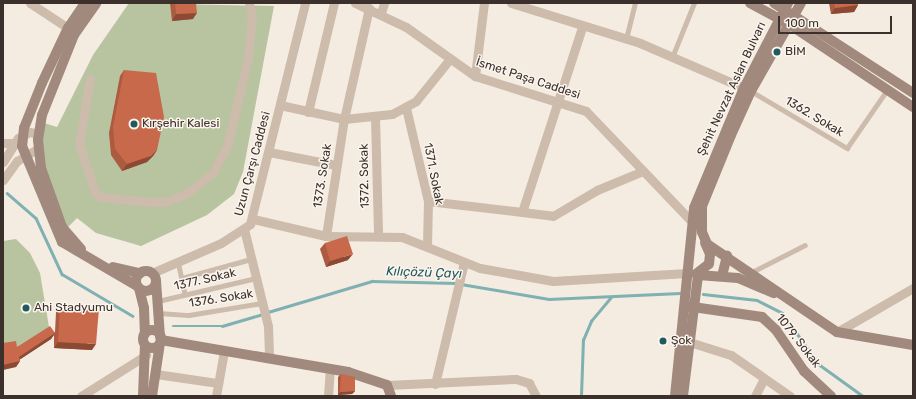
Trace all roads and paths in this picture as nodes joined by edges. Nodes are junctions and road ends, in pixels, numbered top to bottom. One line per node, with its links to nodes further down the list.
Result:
1 (30, 3): 23 (street)
2 (84, 3): 23 (main road)
3 (96, 3): 39 (main road)
4 (249, 3): 28 (street)
5 (305, 3): 33 (street, Uzun Çarşı Caddesi)
6 (334, 3): 36 (street)
7 (355, 3): 17 (street, İsmet Paşa Caddesi)
8 (384, 3): 18 (street)
9 (484, 3): 27 (street)
10 (511, 3): 22 (street)
11 (635, 3): 24 (lane)
12 (694, 3): 25 (lane)
13 (750, 3): 20 (main road)
14 (774, 3): 16 (main road)
15 (801, 3): 19 (main road, Şehit Nevzat Aslan Bulvarı)
16 (787, 6): 19 (main road); 20 (main road, Şehit Nevzat Aslan Bulvarı)
17 (369, 8): 18 (street, İsmet Paşa Caddesi); 38 (street, 1373. Sokak)
18 (381, 13): 26 (street, İsmet Paşa Caddesi)
19 (794, 14): 21 (main road, Şehit Nevzat Aslan Bulvarı); 31 (main road)
20 (779, 18): 21 (main road); 29 (main road, Şehit Nevzat Aslan Bulvarı)
21 (789, 24): 29 (main road, Şehit Nevzat Aslan Bulvarı); 30 (main road)
22 (582, 27): 24 (street); 32 (street)
23 (68, 28): 40 (main road)
24 (626, 39): 25 (street)
25 (673, 55): 29 (street)
26 (449, 60): 27 (street, İsmet Paşa Caddesi); 35 (street)
27 (475, 76): 32 (street, İsmet Paşa Caddesi)
28 (90, 79)
29 (747, 90): 30 (lane, 1362. Sokak); 53 (main road, Şehit Nevzat Aslan Bulvarı); 58 (main road, Şehit Nevzat Aslan Bulvarı)
30 (888, 90): 34 (main road)
31 (913, 93)
32 (558, 101): 48 (street, İsmet Paşa Caddesi); 51 (street)
33 (280, 105): 36 (street); 44 (street, Uzun Çarşı Caddesi)
34 (913, 107)
35 (406, 108): 37 (street); 50 (street, 1371. Sokak)
36 (308, 112): 38 (street)
37 (375, 118): 38 (street); 55 (street, 1372. Sokak)
38 (344, 119): 47 (street, 1373. Sokak)
39 (39, 134): 40 (street); 43 (main road)
40 (23, 135): 42 (street); 45 (main road)
41 (3, 142): 42 (street)
42 (15, 143): 46 (street)
43 (39, 148): 45 (street); 67 (main road)
44 (269, 152): 47 (street); 52 (street, Uzun Çarşı Caddesi)
45 (26, 156): 49 (street); 74 (main road)
46 (3, 162)
47 (336, 165): 56 (street, 1373. Sokak)
48 (643, 171): 51 (street); 53 (street, İsmet Paşa Caddesi)
49 (3, 180)
50 (428, 201): 51 (street); 59 (street, 1371. Sokak)
51 (522, 212)
52 (253, 219): 54 (street, Uzun Çarşı Caddesi); 56 (street)
53 (691, 221): 57 (main road, Şehit Nevzat Aslan Bulvarı)
54 (244, 230): 62 (street); 63 (street, Uzun Çarşı Caddesi)
55 (378, 234): 56 (street); 59 (street)
56 (326, 236)
57 (691, 238): 58 (main road); 72 (main road, Şehit Nevzat Aslan Bulvarı)
58 (707, 244): 61 (main road); 72 (main road, Şehit Nevzat Aslan Bulvarı)
59 (427, 245): 64 (street)
60 (805, 245): 66 (lane)
61 (727, 256): 65 (main road); 69 (main road)
62 (251, 258): 70 (lane); 71 (street)
63 (178, 261): 68 (street, Uzun Çarşı Caddesi); 70 (lane)
64 (464, 262): 72 (street); 94 (street)
65 (742, 265): 66 (main road); 73 (main road)
66 (752, 272): 78 (main road)
67 (140, 274): 68 (main road); 74 (main road)
68 (154, 276): 74 (main road); 77 (main road)
69 (722, 276): 72 (main road); 73 (main road)
70 (182, 278): 76 (lane)
71 (256, 278): 76 (lane, 1377. Sokak); 79 (street)
72 (692, 278): 80 (main road, Şehit Nevzat Aslan Bulvarı)
73 (738, 278): 78 (main road)
74 (138, 287): 83 (main road)
75 (913, 288): 82 (street)
76 (185, 294): 77 (lane, 1377. Sokak)
77 (158, 301): 81 (main road)
78 (792, 301): 82 (main road)
79 (262, 303): 81 (lane, 1376. Sokak); 89 (street)
80 (689, 306): 85 (main road); 107 (main road, 1079. Sokak)
81 (159, 313): 84 (main road)
82 (838, 332): 86 (main road)
83 (145, 334): 84 (main road); 87 (main road)
84 (160, 340): 87 (main road); 88 (main road); 91 (main road)
85 (685, 340): 92 (street); 103 (main road); 104 (main road)
86 (913, 345)
87 (146, 350): 96 (street); 97 (main road)
88 (224, 350): 89 (main road); 93 (street)
89 (269, 358): 90 (main road)
90 (330, 369): 95 (main road); 100 (street)
91 (156, 374): 93 (street); 98 (main road)
92 (763, 380): 105 (street); 106 (street)
93 (218, 383): 99 (street)
94 (435, 384): 95 (street); 102 (street)
95 (387, 385): 101 (main road)
96 (81, 396)
97 (143, 396)
98 (152, 396)
99 (216, 396)
100 (328, 396)
101 (392, 396)
102 (536, 396)
103 (675, 396)
104 (683, 396)
105 (755, 396)
106 (790, 396)
107 (831, 396)

